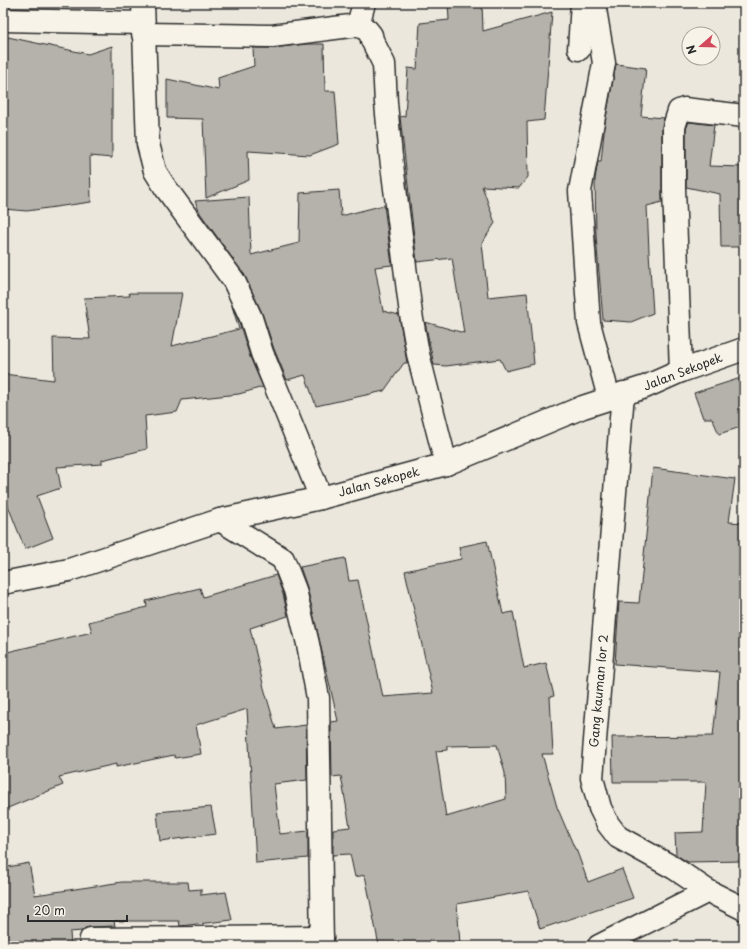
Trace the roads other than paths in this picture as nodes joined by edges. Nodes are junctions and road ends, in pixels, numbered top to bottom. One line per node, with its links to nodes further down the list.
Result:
1 (364, 3): 6 (street)
2 (582, 3): 7 (street)
3 (594, 3): 11 (street, Gang kauman lor 2)
4 (3, 20): 5 (street)
5 (143, 20): 6 (street); 13 (street)
6 (358, 25): 12 (street)
7 (579, 49)
8 (744, 116): 10 (street)
9 (744, 349): 10 (street, Jalan Sekopek)
10 (681, 371): 11 (street, Jalan Sekopek)
11 (618, 395): 12 (street, Jalan Sekopek); 16 (street, Gang kauman lor 2)
12 (446, 464): 13 (street, Jalan Sekopek)
13 (321, 498): 14 (street, Jalan Sekopek)
14 (220, 520): 15 (street, Jalan Sekopek); 19 (street)
15 (3, 583)
16 (708, 891): 17 (street, Gang kauman lor 2); 20 (street)
17 (744, 909)
18 (91, 939): 19 (street)
19 (322, 941)
20 (599, 946)

